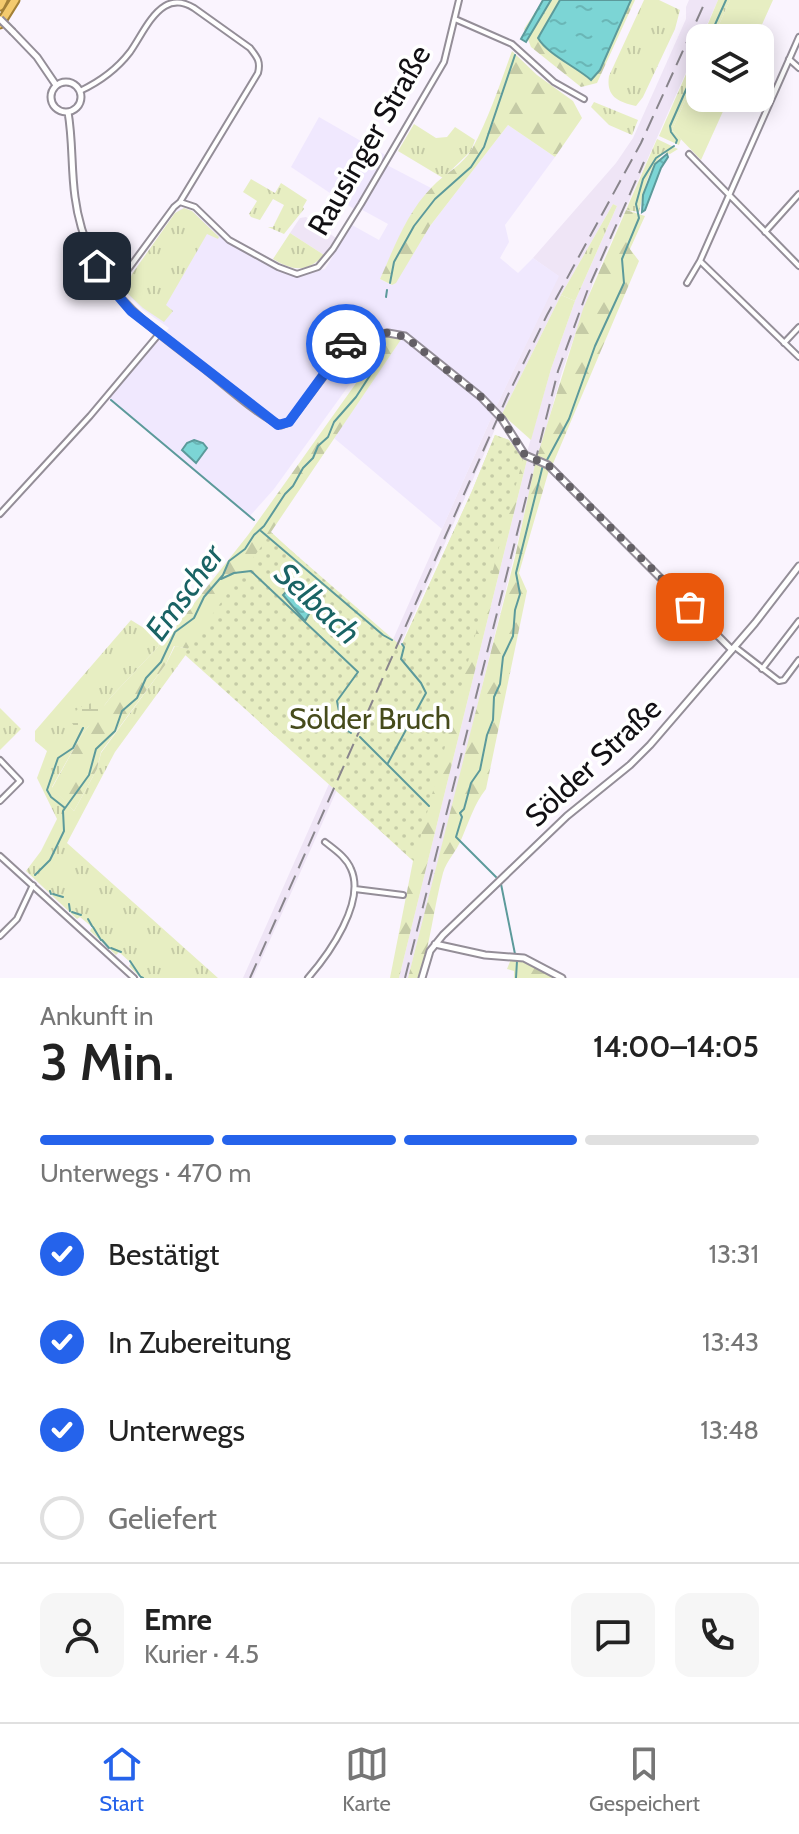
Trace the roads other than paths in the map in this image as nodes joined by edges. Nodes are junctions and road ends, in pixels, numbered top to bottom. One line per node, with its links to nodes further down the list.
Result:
1 (3, 0): 4 (highway)
2 (15, 0): 6 (highway)
3 (459, 0): 5 (street, Rausinger Straße)
4 (0, 6)
5 (455, 19): 12 (street); 17 (street, Rausinger Straße)
6 (0, 22): 10 (street, bridge)
7 (799, 37): 8 (street)
8 (789, 59): 9 (street); 16 (street)
9 (799, 68)
10 (56, 85): 11 (street); 13 (street)
11 (80, 91): 13 (street); 17 (street)
12 (584, 99)
13 (68, 112): 22 (street)
14 (689, 154): 16 (street)
15 (799, 194): 18 (street)
16 (728, 195): 18 (street); 19 (street)
17 (180, 202): 22 (street)
18 (765, 232): 20 (street)
19 (700, 261): 21 (street); 25 (street)
20 (799, 266)
21 (687, 283)
22 (113, 290): 24 (street)
23 (799, 327): 25 (street)
24 (159, 334): 27 (street); 30 (street)
25 (784, 343): 26 (street)
26 (799, 357)
27 (0, 514)
28 (799, 566): 30 (street, Sölder Straße)
29 (799, 621): 32 (street)
30 (734, 649): 32 (street); 43 (street, Sölder Straße)
31 (799, 660): 32 (street)
32 (762, 669)
33 (0, 760): 34 (street)
34 (20, 781): 35 (street); 36 (street)
35 (25, 786)
36 (0, 801)
37 (325, 842): 40 (street)
38 (0, 856): 39 (street)
39 (33, 885): 42 (street); 44 (street)
40 (355, 889): 41 (street); 45 (street)
41 (403, 895)
42 (0, 936)
43 (435, 944): 46 (street); 47 (street)
44 (134, 978)
45 (308, 978)
46 (422, 978)
47 (562, 978)

